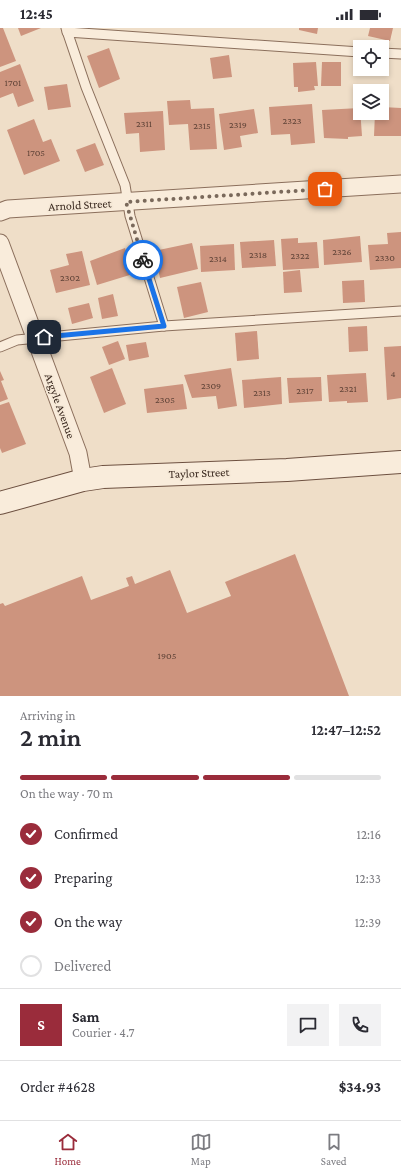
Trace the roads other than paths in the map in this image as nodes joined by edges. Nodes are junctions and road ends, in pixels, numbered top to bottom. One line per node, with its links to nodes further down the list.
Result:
1 (67, 30): 2 (lane); 6 (lane)
2 (353, 51)
3 (389, 53): 4 (lane)
4 (401, 54)
5 (401, 184): 6 (street, Arnold Street)
6 (126, 202): 7 (street, Arnold Street); 10 (lane)
7 (0, 212)
8 (0, 243): 11 (street, Argyle Avenue)
9 (401, 311): 10 (lane)
10 (164, 326): 11 (lane)
11 (35, 338): 12 (lane); 14 (street, Argyle Avenue)
12 (0, 347)
13 (401, 462): 14 (main road, Taylor Street)
14 (83, 480): 15 (main road, Taylor Street)
15 (0, 503)

